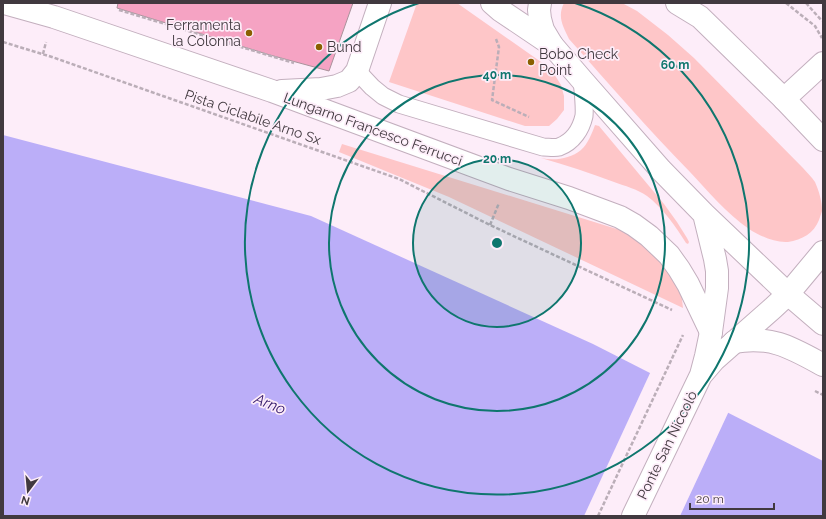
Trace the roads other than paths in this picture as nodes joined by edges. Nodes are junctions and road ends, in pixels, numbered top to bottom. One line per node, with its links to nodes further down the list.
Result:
1 (4, 3): 11 (street, Lungarno Francesco Ferrucci)
2 (380, 3): 9 (street)
3 (492, 3): 7 (street)
4 (540, 3): 7 (street)
5 (677, 3): 6 (street)
6 (697, 10): 12 (street)
7 (552, 45): 10 (street)
8 (823, 62): 12 (street)
9 (357, 71): 10 (lane); 11 (street)
10 (582, 80): 14 (street)
11 (272, 91): 18 (street, Lungarno Francesco Ferrucci)
12 (784, 99): 13 (street)
13 (823, 140)
14 (704, 214): 16 (street); 18 (street)
15 (823, 252): 16 (street, Ponte San Niccolò)
16 (788, 294): 17 (street); 18 (street, Ponte San Niccolò)
17 (823, 324)
18 (719, 343): 19 (street); 20 (street, Ponte San Niccolò)
19 (823, 365)
20 (633, 516)

